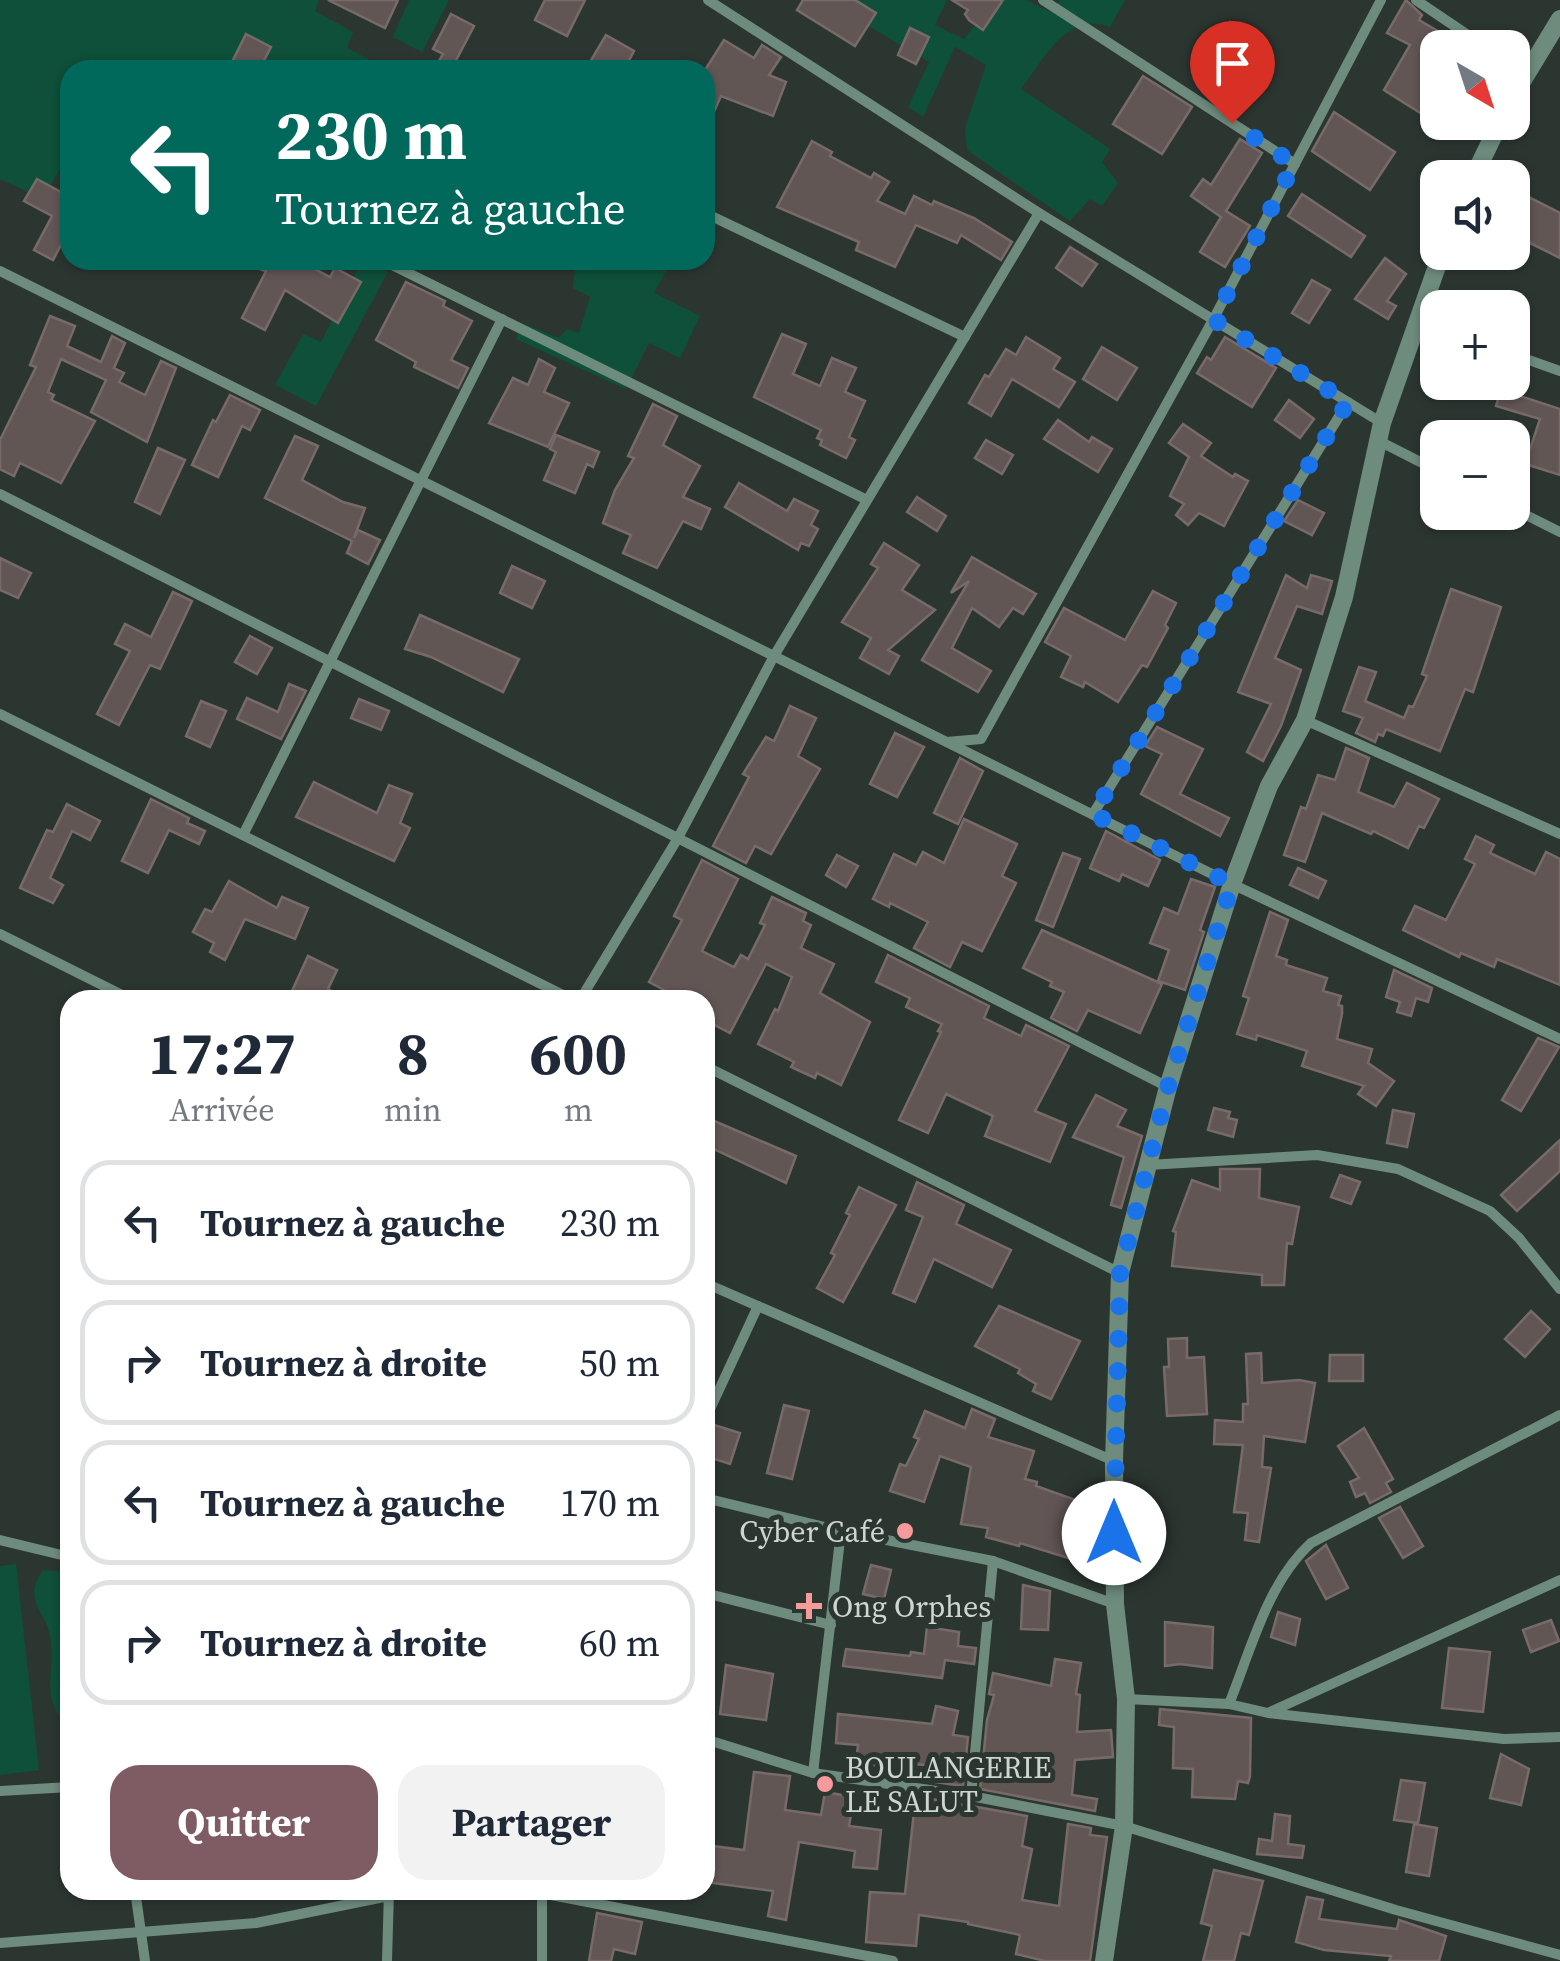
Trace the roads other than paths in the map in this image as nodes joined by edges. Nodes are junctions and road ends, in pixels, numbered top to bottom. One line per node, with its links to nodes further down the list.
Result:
1 (708, 0): 9 (street)
2 (1043, 0): 8 (street)
3 (1381, 0): 8 (street)
4 (1416, 0): 6 (street)
5 (1560, 19): 7 (street)
6 (1460, 30)
7 (1530, 56)
8 (1294, 164): 15 (street)
9 (1039, 213): 15 (street); 18 (street)
10 (715, 218): 18 (street)
11 (402, 270): 14 (street)
12 (1435, 270): 16 (street)
13 (0, 272): 24 (street)
14 (502, 319): 24 (street); 26 (street)
15 (1214, 320): 21 (street); 33 (street)
16 (1417, 321): 17 (street); 22 (street)
17 (1420, 322)
18 (965, 337): 26 (street)
19 (1530, 360): 20 (street)
20 (1560, 371)
21 (1348, 402): 22 (street); 34 (street)
22 (1381, 432): 23 (street); 32 (street)
23 (1420, 459)
24 (421, 480): 29 (street); 30 (street)
25 (0, 494): 30 (street)
26 (867, 500): 29 (street)
27 (1530, 517): 28 (street)
28 (1560, 532)
29 (774, 656): 33 (street); 37 (street)
30 (330, 662): 36 (street); 37 (street)
31 (0, 714): 36 (street)
32 (1305, 720): 35 (street); 38 (street)
33 (946, 742): 34 (street)
34 (1093, 814): 38 (street)
35 (1560, 834)
36 (243, 836): 41 (street)
37 (678, 838): 42 (street); 45 (street)
38 (1232, 884): 43 (street); 45 (street)
39 (0, 934): 40 (street)
40 (112, 990)
41 (556, 990)
42 (582, 990)
43 (1560, 1039)
44 (715, 1071): 47 (street)
45 (1168, 1087): 46 (street)
46 (1148, 1165): 47 (street); 49 (street)
47 (1120, 1273): 53 (street)
48 (715, 1287): 50 (street)
49 (1560, 1288)
50 (758, 1306): 51 (street); 53 (street)
51 (715, 1398)
52 (1560, 1415): 64 (street)
53 (1114, 1461): 61 (street)
54 (715, 1500): 55 (street)
55 (841, 1531): 58 (street); 62 (street)
56 (0, 1540): 57 (street)
57 (60, 1555)
58 (992, 1561): 61 (street); 71 (street)
59 (1560, 1580): 65 (street)
60 (715, 1596): 62 (street)
61 (1115, 1604): 63 (street)
62 (830, 1625): 68 (street)
63 (1126, 1700): 64 (street); 72 (street)
64 (1230, 1704): 65 (street)
65 (1268, 1713): 66 (street)
66 (1560, 1737)
67 (715, 1742): 68 (street)
68 (812, 1773): 71 (street)
69 (60, 1787): 70 (street)
70 (0, 1790)
71 (970, 1796): 72 (street)
72 (1124, 1826): 80 (street); 85 (street)
73 (136, 1900): 78 (street)
74 (359, 1900): 78 (street)
75 (389, 1900): 82 (street)
76 (541, 1900): 83 (street)
77 (586, 1900): 84 (street)
78 (141, 1934): 79 (street); 81 (street)
79 (0, 1943)
80 (1560, 1954)
81 (145, 1961)
82 (387, 1961)
83 (542, 1961)
84 (893, 1961)
85 (1104, 1961)

